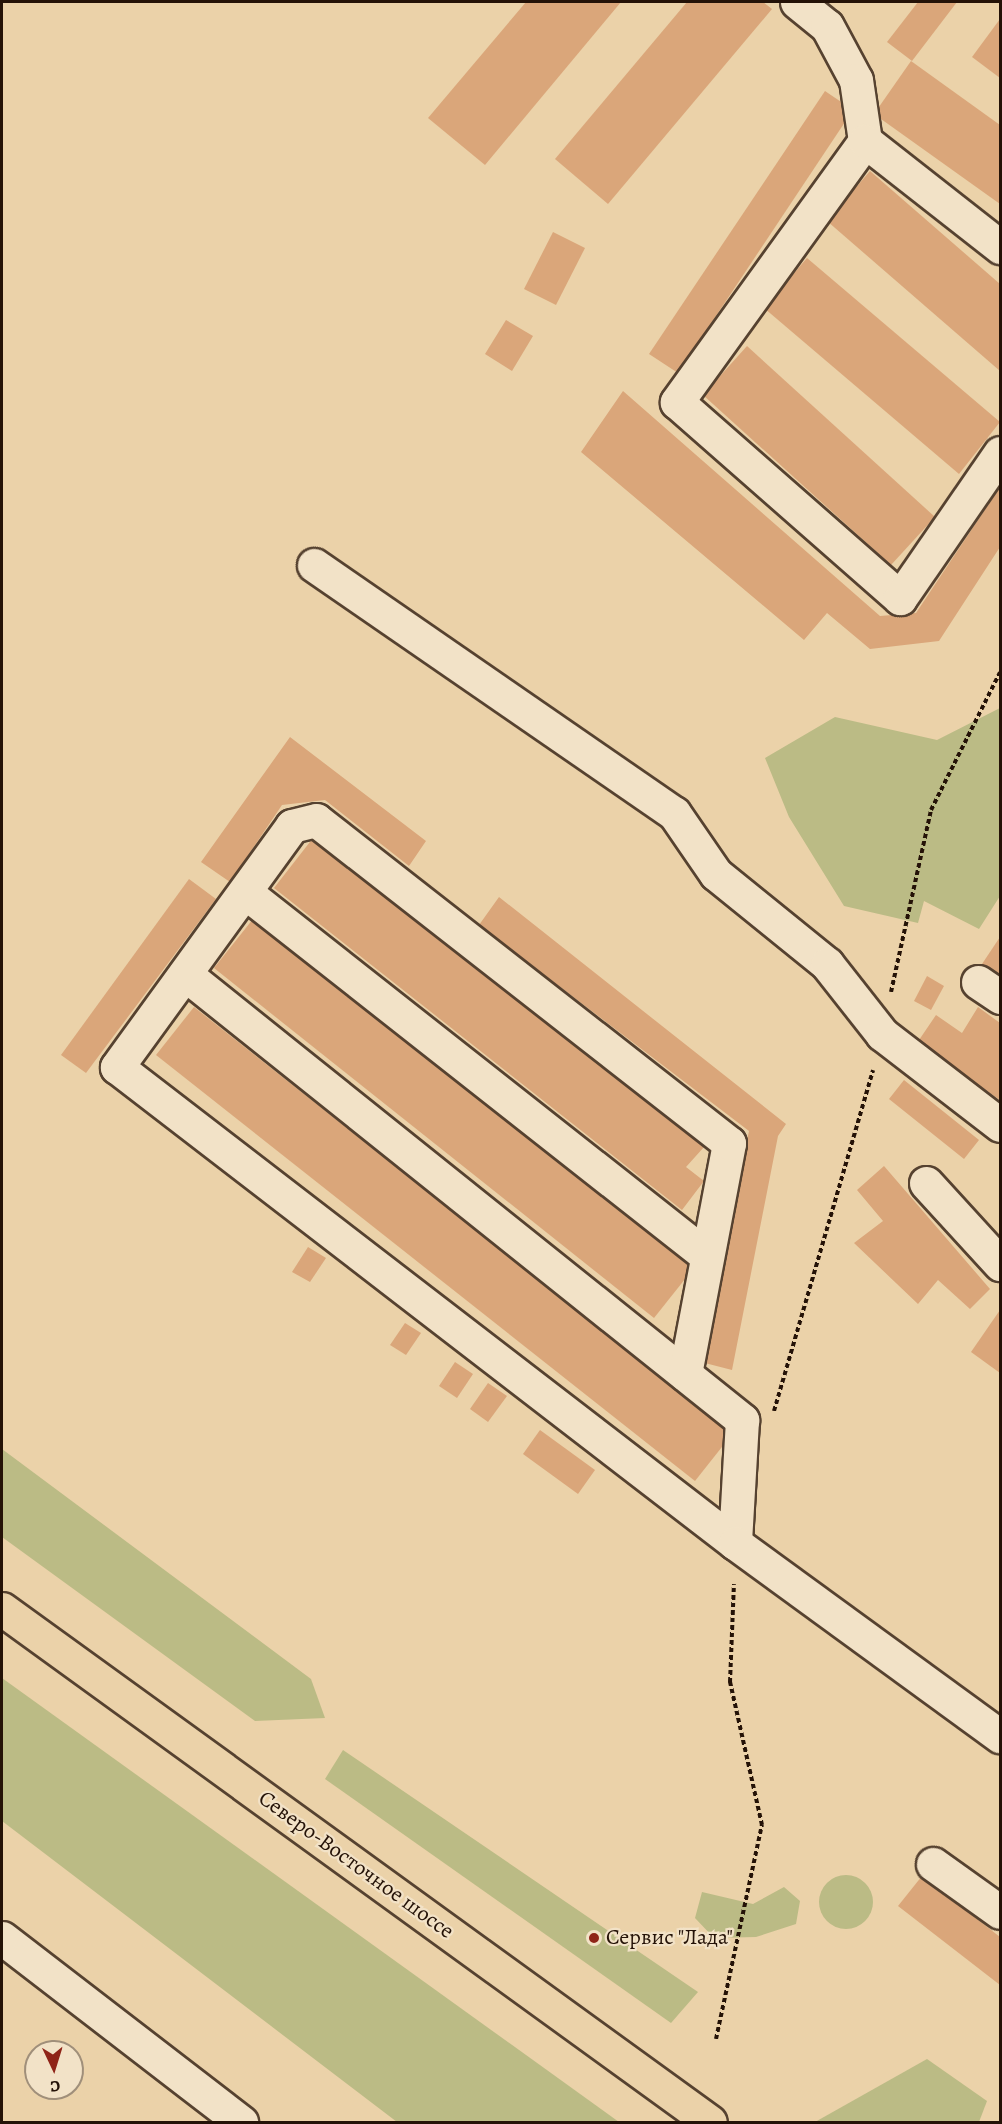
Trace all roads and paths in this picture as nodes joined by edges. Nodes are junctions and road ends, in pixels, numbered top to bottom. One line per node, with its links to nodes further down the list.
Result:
1 (797, 2): 2 (lane)
2 (865, 141): 3 (lane); 4 (lane)
3 (1000, 247)
4 (1000, 453)
5 (314, 565): 9 (lane)
6 (1000, 672): 9 (path)
7 (245, 892): 8 (lane); 12 (lane); 12 (lane)
8 (185, 974): 14 (lane); 16 (lane)
9 (882, 1034): 10 (lane); 15 (path)
10 (1000, 1125)
11 (926, 1183): 13 (lane)
12 (707, 1256): 14 (lane)
13 (1000, 1264)
14 (685, 1374): 16 (lane)
15 (772, 1417)
16 (735, 1543): 18 (lane); 22 (path)
17 (2, 1609): 24 (main road, Северо-Восточное шоссе)
18 (1000, 1736)
19 (933, 1864): 20 (lane)
20 (1000, 1912)
21 (2, 1938): 23 (lane)
22 (716, 2040)
23 (241, 2122)
24 (710, 2122)

